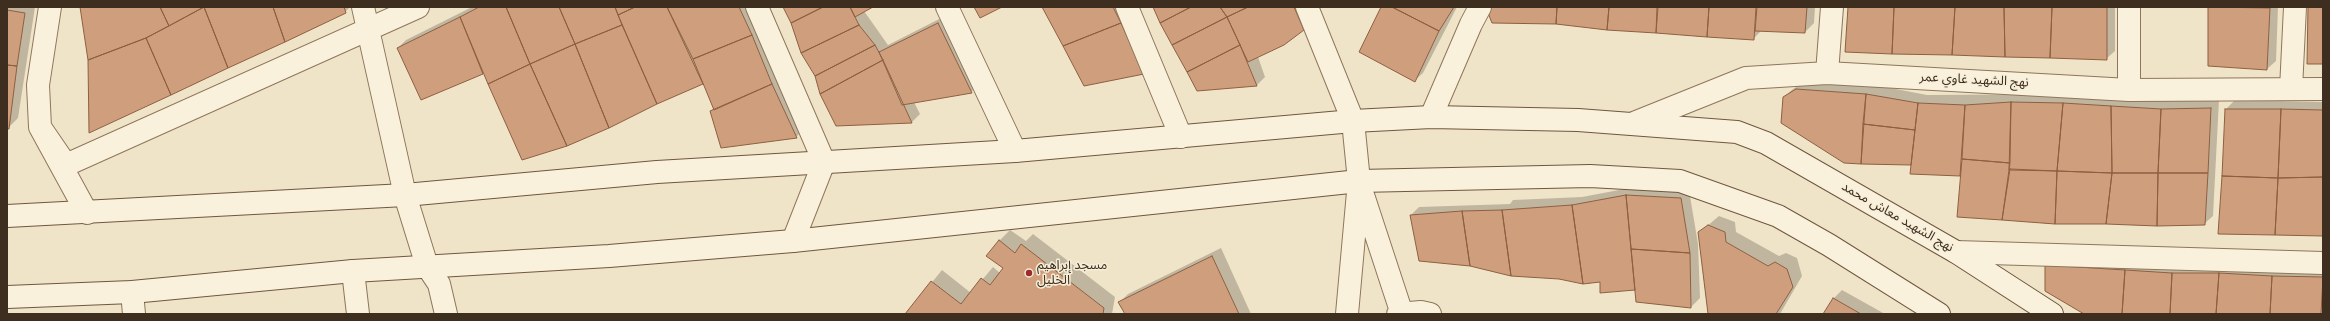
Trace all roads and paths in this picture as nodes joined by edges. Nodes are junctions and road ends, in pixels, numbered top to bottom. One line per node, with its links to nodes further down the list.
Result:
1 (50, 7): 20 (main road)
2 (363, 7): 12 (main road)
3 (418, 7): 12 (main road)
4 (757, 7): 23 (main road)
5 (947, 7): 22 (main road)
6 (1127, 7): 21 (main road)
7 (1307, 7): 18 (main road)
8 (1480, 7): 17 (main road)
9 (1832, 7): 13 (main road)
10 (2129, 7): 16 (main road)
11 (2294, 7): 14 (main road)
12 (368, 30): 20 (main road); 25 (main road)
13 (1827, 73): 16 (main road, نهج الشهيد غاوي عمر); 19 (main road, نهج الشهيد غاوي عمر)
14 (2291, 89): 15 (main road, نهج الشهيد غاوي عمر); 16 (main road, نهج الشهيد غاوي عمر)
15 (2323, 89)
16 (2129, 90)
17 (1431, 117): 18 (main road, نهج الشهيد معاش محمد); 19 (main road, نهج الشهيد معاش محمد)
18 (1354, 120): 21 (main road, نهج الشهيد معاش محمد); 24 (main road)
19 (1634, 123): 29 (main road, نهج الشهيد معاش محمد)
20 (40, 127): 26 (main road)
21 (1181, 137): 22 (main road, نهج الشهيد معاش محمد)
22 (1015, 151): 23 (main road, نهج الشهيد معاش محمد)
23 (824, 162): 25 (main road, نهج الشهيد معاش محمد); 28 (main road)
24 (1359, 182): 28 (main road); 38 (main road); 40 (main road); 42 (main road)
25 (405, 195): 26 (main road, نهج الشهيد معاش محمد); 31 (main road)
26 (87, 213): 27 (main road, نهج الشهيد معاش محمد)
27 (7, 216)
28 (793, 241): 31 (main road)
29 (1956, 252): 30 (main road); 43 (main road, نهج الشهيد معاش محمد)
30 (2323, 263)
31 (427, 266): 32 (main road); 37 (main road)
32 (353, 271): 33 (main road); 36 (main road)
33 (132, 292): 34 (main road); 35 (main road)
34 (7, 298)
35 (134, 314)
36 (358, 314)
37 (446, 314)
38 (1347, 314)
39 (1398, 314): 40 (main road)
40 (1402, 314): 41 (main road)
41 (1430, 314)
42 (1939, 314)
43 (2052, 314)

